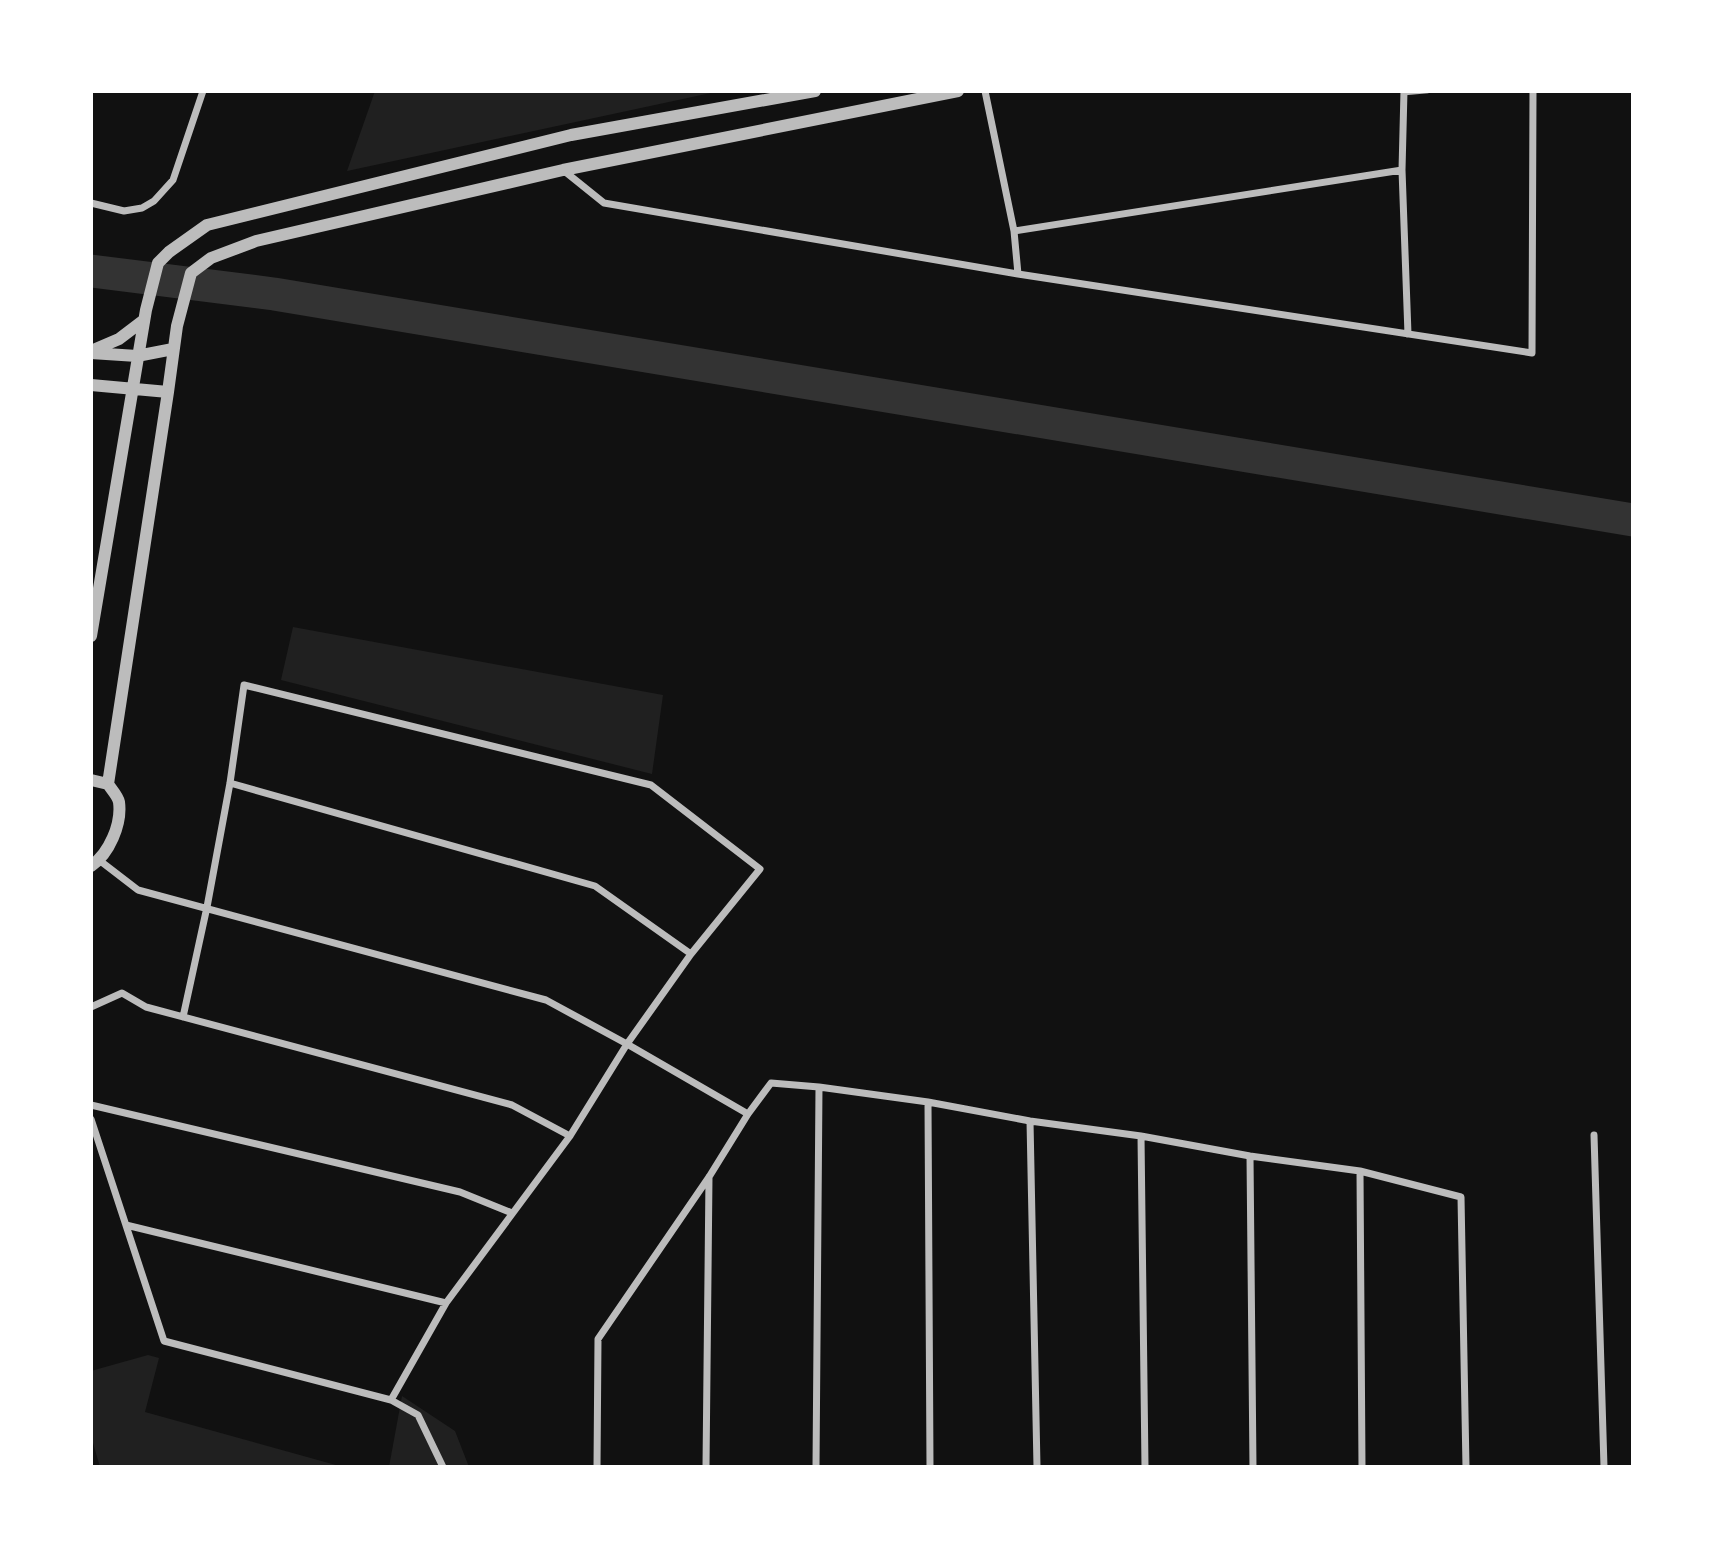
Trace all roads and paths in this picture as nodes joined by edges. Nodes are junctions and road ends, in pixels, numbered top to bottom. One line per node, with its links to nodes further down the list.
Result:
1 (203, 91): 10 (street)
2 (814, 91): 13 (street)
3 (958, 91): 8 (street)
4 (985, 91): 11 (street)
5 (1428, 91): 7 (lane)
6 (1533, 91): 14 (street)
7 (1404, 92): 9 (street)
8 (563, 170): 12 (street); 15 (street)
9 (1402, 170): 11 (street); 14 (street)
10 (92, 204)
11 (1014, 231): 12 (street)
12 (1018, 274): 14 (street)
13 (145, 315): 16 (street); 17 (street)
14 (1408, 334)
15 (173, 349): 17 (street); 20 (street)
16 (91, 352): 17 (street)
17 (137, 356): 19 (street)
18 (91, 385): 19 (street)
19 (132, 389): 20 (street); 21 (street)
20 (168, 392): 24 (street)
21 (91, 636)
22 (91, 780): 24 (street)
23 (230, 783): 26 (street); 27 (street); 27 (street)
24 (108, 784): 25 (street)
25 (95, 863): 26 (street)
26 (207, 907): 29 (street); 30 (street)
27 (691, 954): 30 (street)
28 (91, 1007): 29 (street)
29 (183, 1017): 38 (street)
30 (627, 1044): 34 (street); 38 (street)
31 (819, 1087): 32 (street); 34 (street); 50 (street)
32 (928, 1102): 36 (street); 51 (street)
33 (91, 1105): 43 (street)
34 (748, 1114): 42 (street)
35 (91, 1119): 44 (street)
36 (1030, 1121): 39 (street); 52 (street)
37 (1594, 1135): 57 (street)
38 (570, 1136): 43 (street)
39 (1140, 1136): 40 (street); 53 (street)
40 (1250, 1156): 41 (street); 54 (street)
41 (1360, 1171): 55 (street); 56 (street)
42 (709, 1177): 48 (street); 49 (street)
43 (512, 1213): 45 (street)
44 (126, 1225): 45 (street); 46 (street)
45 (446, 1303): 46 (street)
46 (391, 1400): 47 (street)
47 (443, 1467)
48 (597, 1467)
49 (706, 1467)
50 (816, 1467)
51 (930, 1467)
52 (1037, 1467)
53 (1145, 1467)
54 (1253, 1467)
55 (1362, 1467)
56 (1466, 1467)
57 (1604, 1467)

